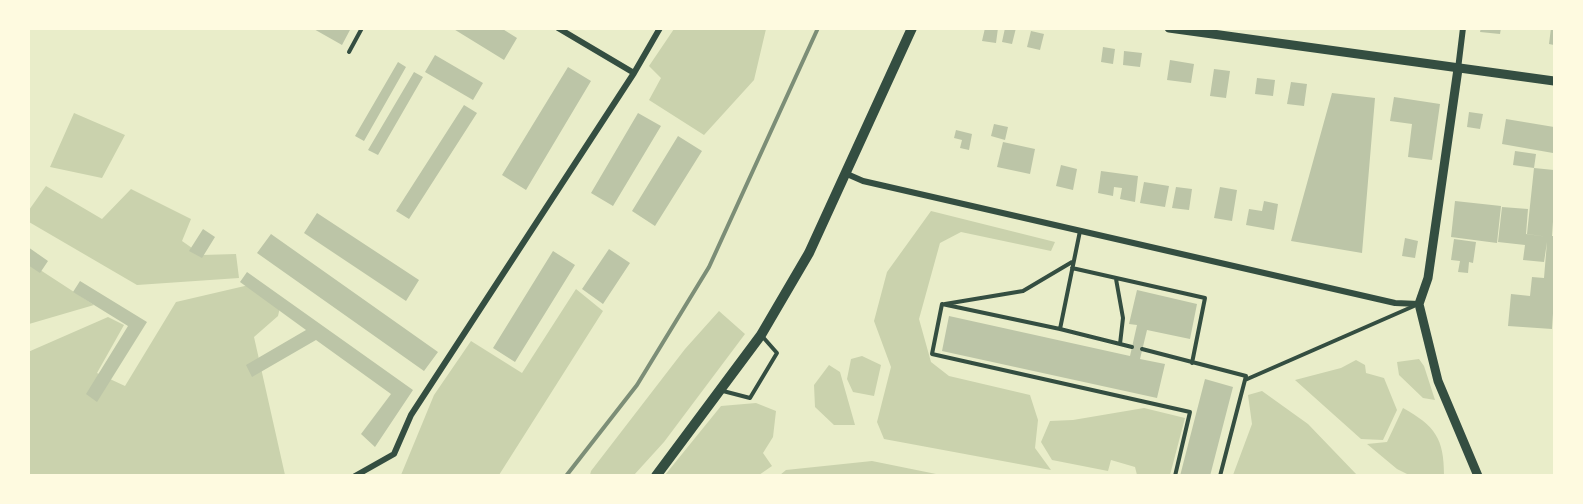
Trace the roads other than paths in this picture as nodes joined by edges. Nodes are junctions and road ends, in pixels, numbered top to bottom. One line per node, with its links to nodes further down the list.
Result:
1 (362, 28): 7 (lane)
2 (558, 28): 9 (street)
3 (660, 28): 9 (street)
4 (912, 28): 11 (main road)
5 (1169, 28): 8 (street)
6 (1463, 28): 8 (street)
7 (348, 52)
8 (1458, 69): 10 (street); 17 (street)
9 (634, 73): 26 (street)
10 (1554, 81)
11 (847, 174): 12 (street); 19 (main road)
12 (1080, 231): 13 (lane); 17 (street)
13 (1073, 262): 14 (lane); 16 (lane)
14 (1072, 268): 15 (lane); 18 (lane)
15 (1116, 279): 20 (lane); 23 (lane)
16 (942, 304): 18 (lane); 28 (lane)
17 (1419, 304): 24 (lane); 30 (street)
18 (1060, 329): 20 (lane)
19 (761, 335): 25 (main road); 25 (lane)
20 (1120, 344): 21 (lane)
21 (1132, 347)
22 (1142, 349): 23 (lane)
23 (1192, 363): 24 (lane)
24 (1245, 380): 29 (lane)
25 (722, 391): 27 (main road)
26 (355, 476)
27 (656, 476)
28 (1174, 476)
29 (1220, 476)
30 (1478, 476)

